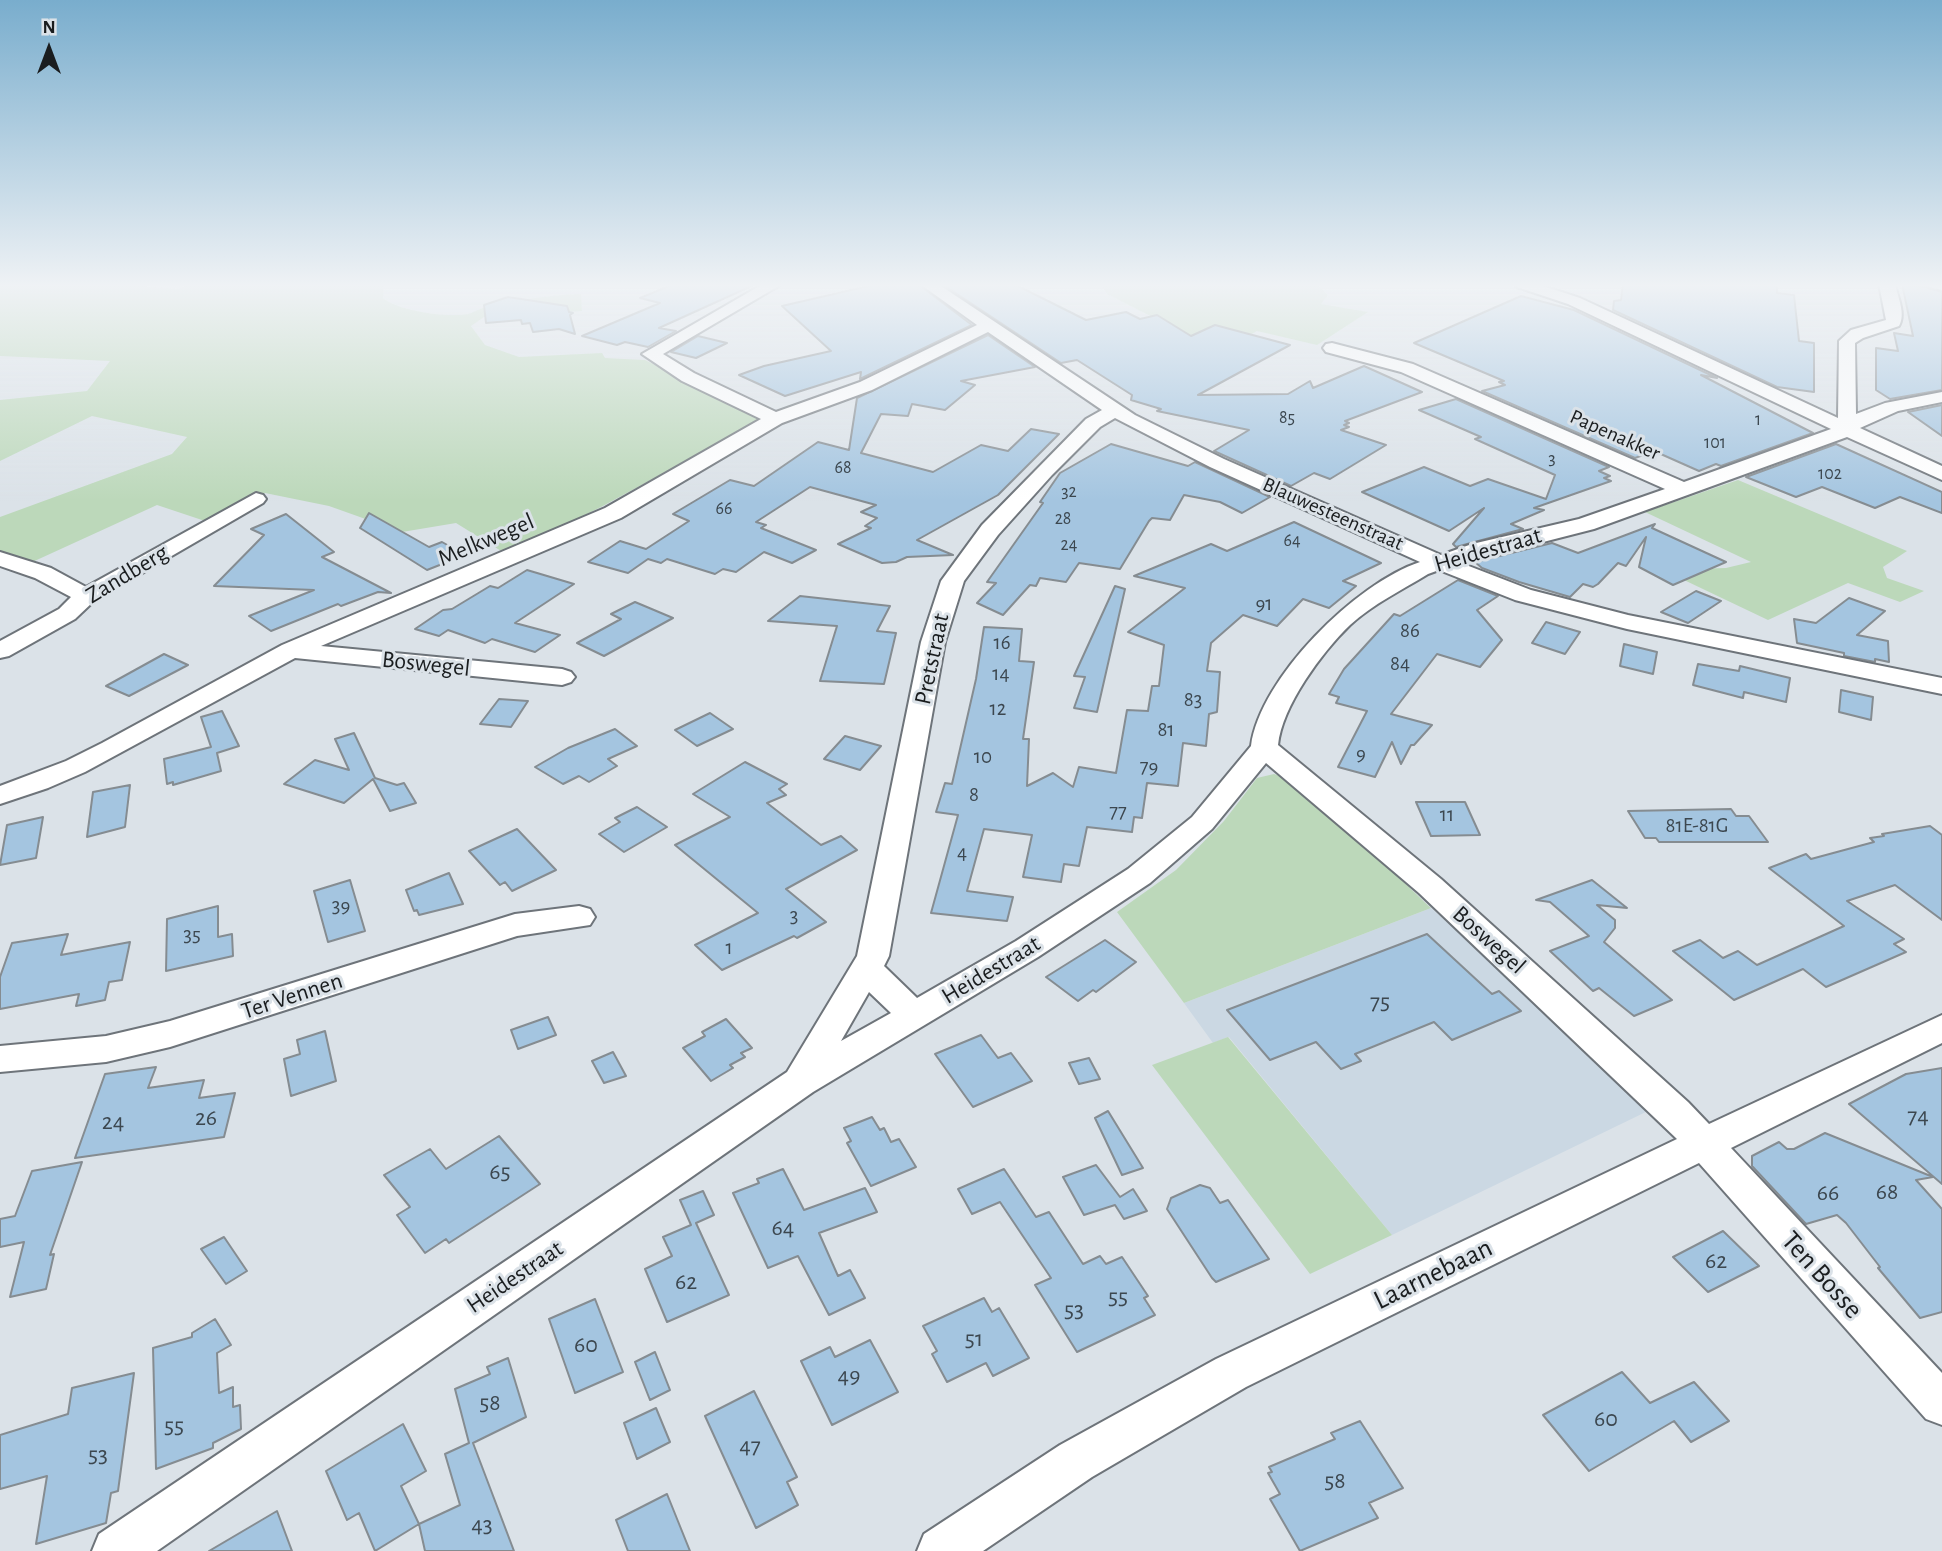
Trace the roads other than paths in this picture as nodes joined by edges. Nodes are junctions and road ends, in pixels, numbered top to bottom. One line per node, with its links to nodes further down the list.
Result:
1 (655, 356): 9 (street)
2 (926, 356): 9 (street, Melkwegel)
3 (1035, 356): 8 (street, Blauwesteenstraat)
4 (1362, 356): 12 (street, Papenakker)
5 (1691, 356): 10 (street)
6 (1847, 356): 10 (street)
7 (1942, 397): 10 (street, Heidestraat)
8 (1114, 411): 15 (street, Blauwesteenstraat); 24 (street, Pretstraat)
9 (775, 419): 17 (street, Melkwegel)
10 (1847, 430): 11 (street); 12 (street, Heidestraat)
11 (1942, 474)
12 (1685, 490): 15 (street, Heidestraat)
13 (256, 499): 16 (street, Zandberg)
14 (0, 559): 16 (street)
15 (1440, 562): 20 (street, Blauwesteenstraat); 21 (street, Heidestraat)
16 (86, 596): 18 (street, Zandberg)
17 (291, 650): 19 (street, Boswegel); 22 (street, Melkwegel)
18 (0, 651)
19 (562, 677)
20 (1942, 686)
21 (1264, 747): 25 (street, Heidestraat); 29 (street, Boswegel)
22 (0, 794)
23 (579, 917): 27 (street, Ter Vennen)
24 (867, 970): 25 (street); 28 (street, Pretstraat)
25 (914, 1015): 28 (street, Heidestraat)
26 (1942, 1028): 29 (street, Laarnebaan)
27 (0, 1059)
28 (800, 1082): 31 (street, Heidestraat)
29 (1705, 1143): 30 (street, Ten Bosse); 32 (street, Laarnebaan)
30 (1942, 1404)
31 (116, 1551)
32 (941, 1551)

